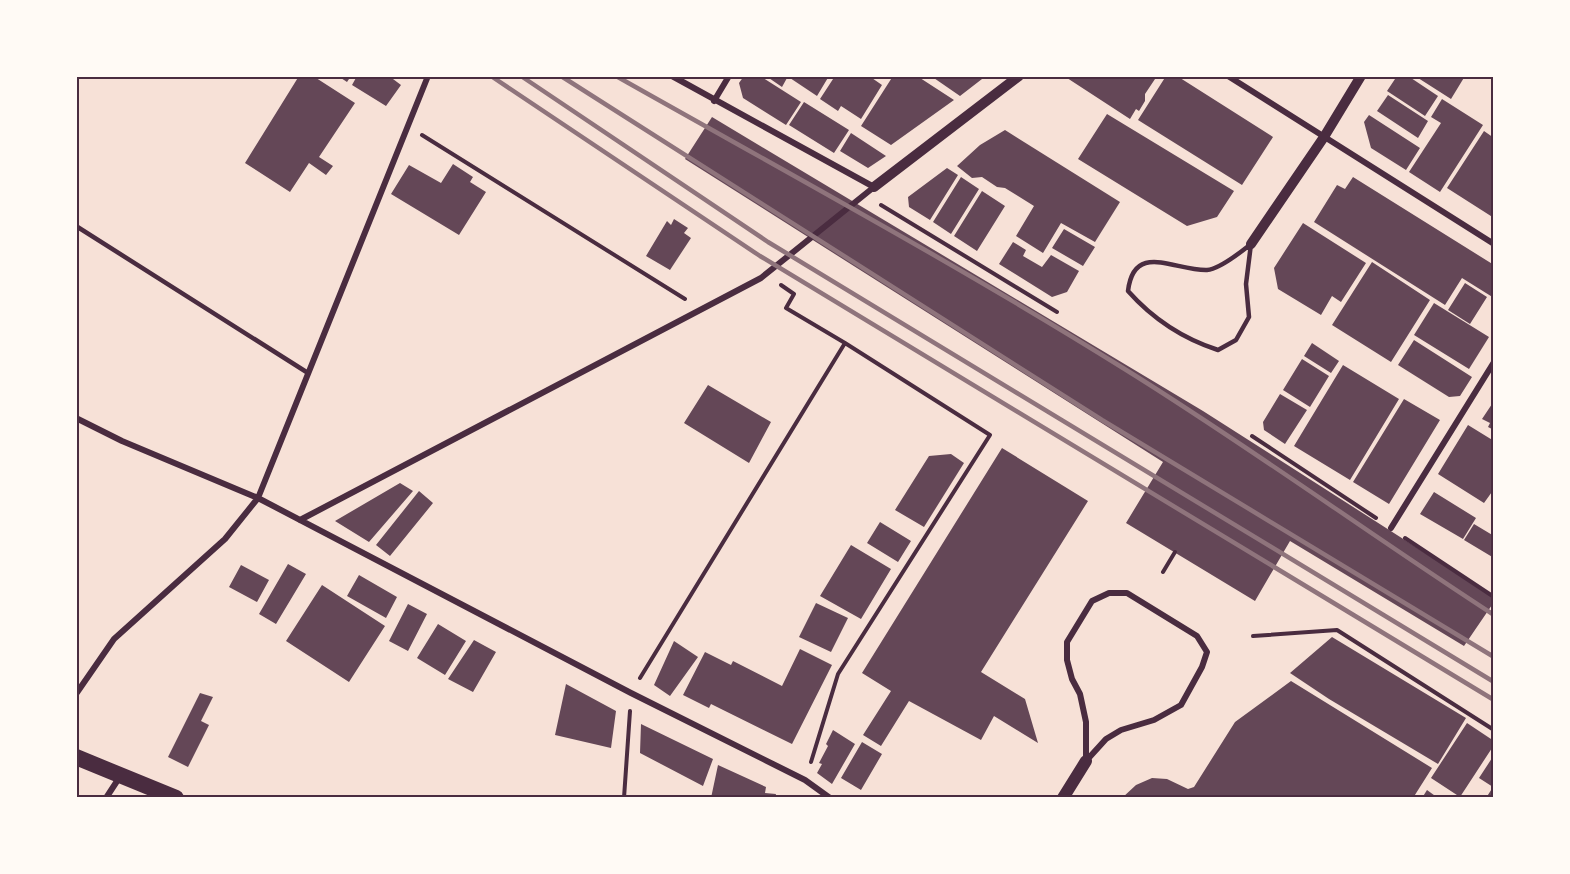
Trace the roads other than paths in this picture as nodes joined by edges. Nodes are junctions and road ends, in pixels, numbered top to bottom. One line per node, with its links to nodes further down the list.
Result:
1 (672, 76): 7 (street)
2 (729, 76): 7 (street)
3 (1019, 76): 9 (street)
4 (1228, 76): 8 (street)
5 (1361, 76): 8 (street)
6 (427, 79): 14 (street)
7 (714, 101): 9 (street)
8 (1324, 137): 11 (street); 12 (street)
9 (874, 187): 17 (street)
10 (76, 226): 14 (lane)
11 (1251, 244): 11 (lane)
12 (1494, 244)
13 (1494, 362): 18 (street)
14 (308, 373): 16 (street)
15 (76, 418): 16 (street)
16 (258, 498): 17 (street); 19 (street)
17 (300, 520): 25 (street)
18 (1391, 528)
19 (76, 694)
20 (76, 757): 22 (highway)
21 (1086, 761): 21 (street); 26 (main road)
22 (121, 775): 23 (street); 24 (highway)
23 (106, 798)
24 (176, 798)
25 (830, 798)
26 (1064, 798)

